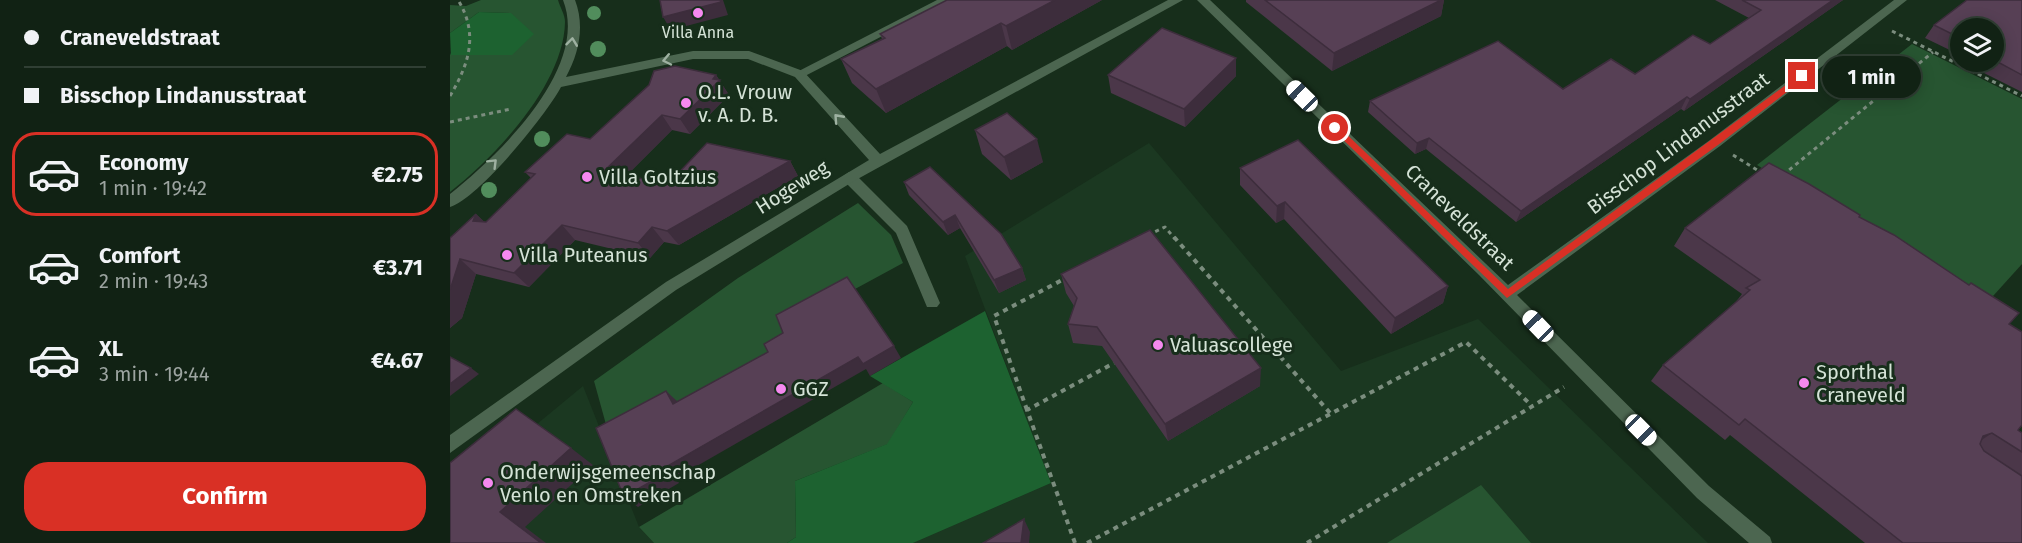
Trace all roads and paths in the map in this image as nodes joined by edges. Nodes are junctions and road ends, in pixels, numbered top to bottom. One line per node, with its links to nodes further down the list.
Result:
1 (458, 0): 11 (path)
2 (569, 0): 10 (street, one-way to 2)
3 (946, 0): 9 (street)
4 (1177, 0): 16 (street, Hogeweg)
5 (1203, 0): 23 (street, Craneveldstraat)
6 (1901, 0): 7 (street, Bisschop Lindanusstraat)
7 (1872, 22): 8 (path); 15 (street, Bisschop Lindanusstraat)
8 (1933, 52): 12 (path); 19 (path)
9 (799, 74): 10 (street, one-way to 10); 16 (street, one-way to 9)
10 (558, 83): 13 (street)
11 (450, 96)
12 (2022, 96)
13 (545, 101): 14 (path); 20 (street, one-way to 13)
14 (450, 122)
15 (1715, 143): 17 (path); 23 (street, Bisschop Lindanusstraat)
16 (878, 161): 18 (street, Hogeweg)
17 (1765, 175)
18 (849, 177): 24 (street); 30 (street, Hogeweg)
19 (1775, 182)
20 (450, 202)
21 (1145, 237): 29 (path)
22 (1074, 274): 28 (path)
23 (1507, 294): 26 (street, Craneveldstraat)
24 (932, 303)
25 (1114, 363): 28 (path)
26 (1585, 374): 27 (path); 34 (street, Craneveldstraat)
27 (1532, 406): 29 (path); 33 (path)
28 (1028, 410): 31 (path)
29 (1331, 414): 32 (path)
30 (450, 445)
31 (1075, 543)
32 (1087, 543)
33 (1307, 543)
34 (1763, 543)

